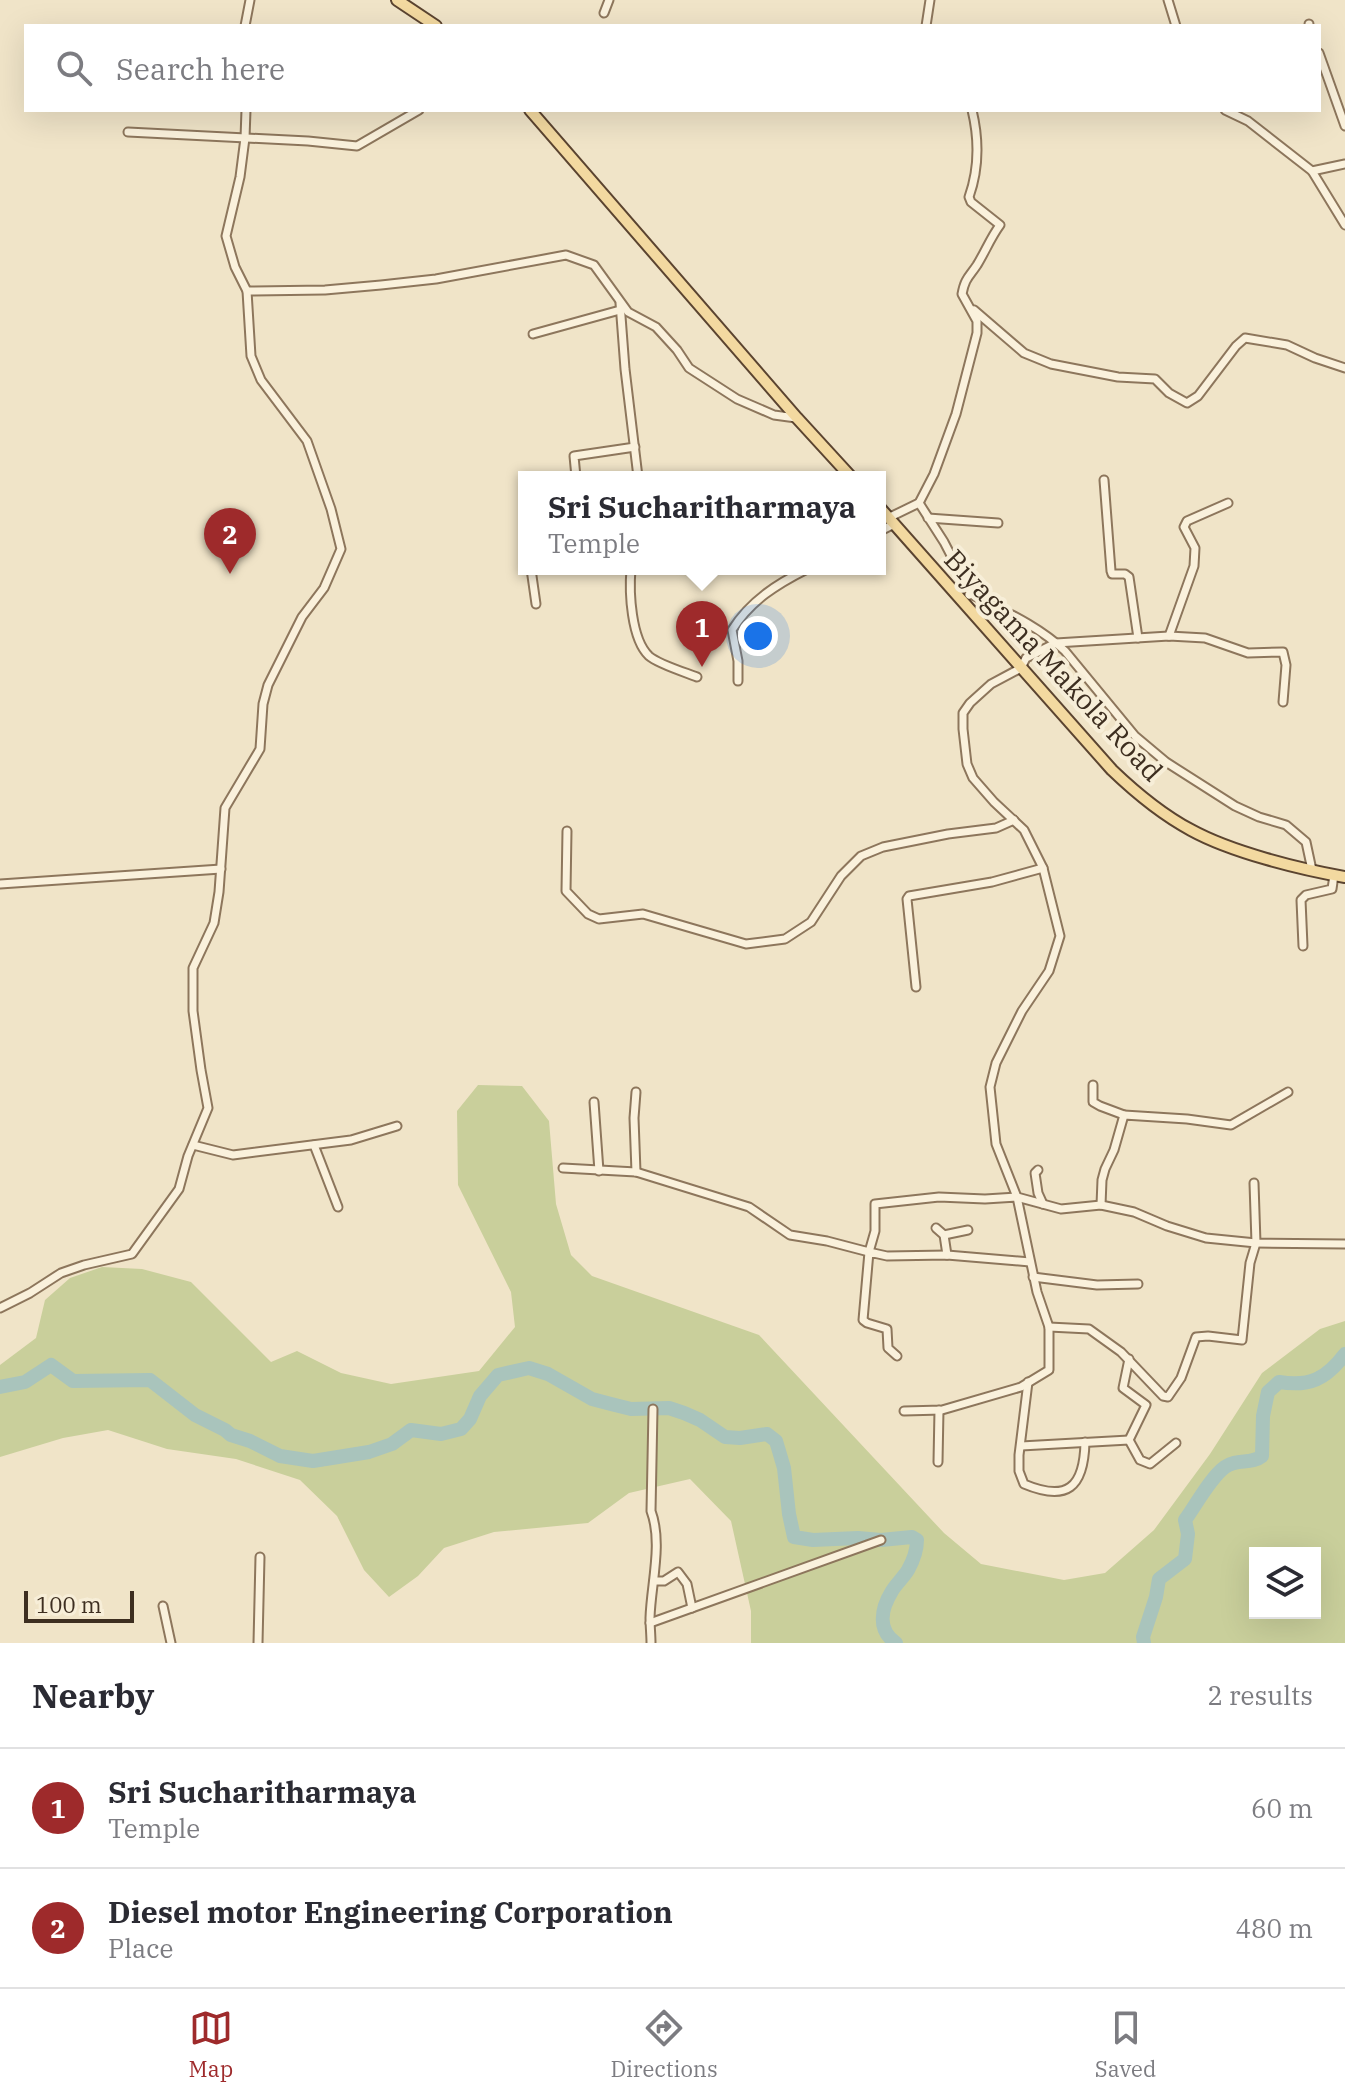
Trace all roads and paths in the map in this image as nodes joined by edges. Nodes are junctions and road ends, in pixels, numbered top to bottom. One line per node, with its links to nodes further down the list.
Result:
1 (250, 0): 7 (street)
2 (397, 0): 8 (main road)
3 (609, 0): 6 (street)
4 (930, 0): 9 (street)
5 (1168, 0): 10 (street)
6 (604, 13)
7 (245, 24)
8 (433, 24)
9 (926, 24)
10 (1175, 24)
11 (1321, 59): 17 (street)
12 (246, 112): 19 (street)
13 (416, 112): 19 (street)
14 (532, 112): 28 (main road)
15 (972, 112): 25 (street)
16 (1229, 112): 21 (street)
17 (1345, 126)
18 (128, 132): 19 (street)
19 (245, 138): 23 (street)
20 (1345, 164): 21 (street)
21 (1312, 171): 22 (street)
22 (1345, 225)
23 (247, 291): 24 (street); 57 (street)
24 (620, 306): 26 (street); 28 (street); 29 (street)
25 (972, 308): 27 (street); 34 (street)
26 (533, 334)
27 (1345, 368)
28 (797, 418): 32 (main road)
29 (635, 447): 30 (street); 31 (street)
30 (575, 471)
31 (637, 471)
32 (846, 471)
33 (1104, 480): 48 (street)
34 (919, 503): 37 (street); 38 (street)
35 (1228, 503): 47 (street)
36 (886, 515): 38 (main road, Biyagama Makola Road)
37 (928, 518): 39 (street); 44 (street)
38 (891, 521): 40 (street); 45 (main road, Biyagama Makola Road)
39 (998, 523)
40 (886, 526)
41 (532, 575): 46 (street)
42 (630, 575): 51 (street)
43 (795, 575): 52 (street)
44 (971, 594): 45 (street); 49 (street)
45 (961, 601): 50 (main road, Biyagama Makola Road)
46 (536, 604)
47 (1169, 636): 48 (street); 53 (street)
48 (1138, 638): 49 (street)
49 (1056, 643): 50 (street); 58 (street)
50 (1021, 668): 54 (street); 58 (main road, Biyagama Makola Road)
51 (697, 677)
52 (738, 681)
53 (1283, 702)
54 (1014, 820): 55 (street); 56 (street)
55 (567, 831)
56 (1043, 868): 62 (street); 76 (street)
57 (221, 869): 60 (street); 69 (street)
58 (1312, 870): 59 (main road, Biyagama Makola Road)
59 (1340, 876): 61 (street)
60 (0, 884)
61 (1303, 946)
62 (916, 987)
63 (1093, 1085): 67 (street)
64 (636, 1092): 74 (street)
65 (1288, 1092): 67 (street)
66 (594, 1102): 73 (street)
67 (1124, 1115): 78 (street)
68 (397, 1126): 70 (street)
69 (193, 1145): 70 (street); 90 (street)
70 (314, 1145): 79 (street)
71 (563, 1168): 73 (street)
72 (1038, 1170): 77 (street)
73 (599, 1171): 74 (street)
74 (636, 1172): 85 (street)
75 (1254, 1183): 83 (street)
76 (1017, 1197): 77 (street); 85 (street); 87 (street)
77 (1043, 1204): 78 (street)
78 (1101, 1205): 83 (street)
79 (338, 1207)
80 (936, 1228): 82 (street)
81 (968, 1230): 82 (street)
82 (944, 1235): 86 (street)
83 (1256, 1243): 84 (street); 93 (street)
84 (1345, 1244)
85 (869, 1252): 86 (street); 92 (street)
86 (947, 1255): 87 (street)
87 (1030, 1262): 88 (street)
88 (1033, 1277): 89 (street); 91 (street)
89 (1138, 1284)
90 (0, 1308)
91 (1049, 1327): 93 (street); 94 (street)
92 (897, 1356)
93 (1129, 1359): 98 (street)
94 (1028, 1382): 96 (street); 101 (street)
95 (653, 1409): 105 (street)
96 (939, 1410): 97 (street); 102 (street)
97 (904, 1411)
98 (1129, 1440): 99 (street); 100 (street)
99 (1085, 1442): 101 (street); 101 (street)
100 (1176, 1443)
101 (1021, 1446)
102 (938, 1462)
103 (881, 1540): 107 (street)
104 (260, 1557): 110 (street)
105 (654, 1581): 107 (street); 108 (street)
106 (163, 1606): 109 (street)
107 (692, 1608): 108 (street)
108 (650, 1623): 111 (street)
109 (171, 1643)
110 (258, 1643)
111 (651, 1643)

